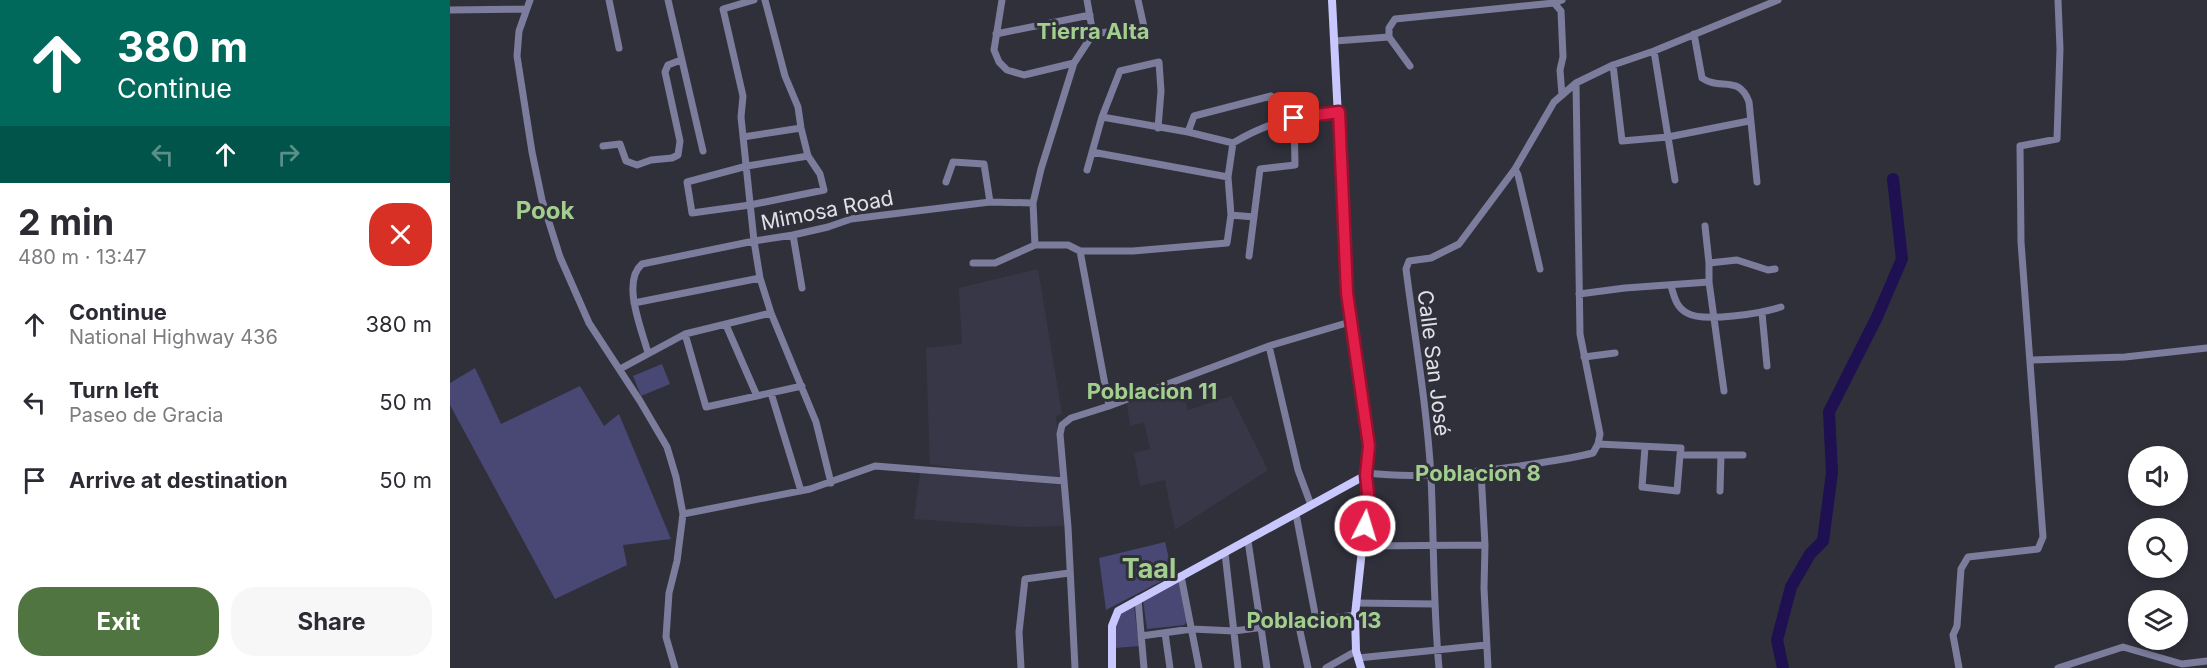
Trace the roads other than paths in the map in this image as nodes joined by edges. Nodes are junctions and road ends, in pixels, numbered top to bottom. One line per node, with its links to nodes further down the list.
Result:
1 (530, 0): 14 (street)
2 (609, 0): 22 (street)
3 (668, 0): 24 (street)
4 (754, 0): 38 (street)
5 (765, 0): 35 (street)
6 (1002, 0): 17 (street)
7 (1087, 0): 16 (street)
8 (1138, 0): 18 (street)
9 (1332, 0): 21 (main road)
10 (1562, 0): 13 (street)
11 (1778, 0): 19 (street)
12 (2058, 0): 85 (street)
13 (1554, 3): 20 (street); 29 (street)
14 (525, 9): 15 (street); 87 (street)
15 (450, 10)
16 (1090, 15): 17 (street); 18 (street)
17 (996, 34): 25 (street)
18 (1093, 34): 25 (street)
19 (1694, 34): 23 (street); 34 (street)
20 (1389, 37): 21 (street); 27 (street)
21 (1335, 41): 30 (main road)
22 (619, 48)
23 (1654, 51): 26 (street); 39 (street)
24 (681, 60): 41 (street); 42 (street)
25 (1074, 63): 53 (street)
26 (1613, 65): 28 (street); 39 (street)
27 (1410, 66)
28 (1576, 83): 29 (street); 71 (street)
29 (1562, 95): 46 (street)
30 (1339, 112): 32 (street); 77 (main road)
31 (1102, 117): 36 (street); 36 (street); 43 (street)
32 (1294, 118): 33 (street); 56 (street)
33 (1281, 120): 37 (street); 40 (street)
34 (1749, 121): 39 (street); 51 (street)
35 (801, 128): 38 (street); 44 (street)
36 (1158, 128): 37 (street)
37 (1188, 132): 40 (street)
38 (743, 137): 45 (street)
39 (1668, 137): 49 (street)
40 (1233, 143): 48 (street)
41 (603, 146)
42 (703, 151)
43 (1092, 152): 47 (street); 48 (street)
44 (808, 156): 45 (street); 54 (street)
45 (747, 166): 54 (street); 54 (street)
46 (1515, 169): 65 (street); 100 (street, Calle San José)
47 (1087, 170)
48 (1228, 177): 55 (street)
49 (1676, 180)
50 (946, 182): 52 (street)
51 (1756, 182)
52 (990, 202): 53 (street, Mimosa Road); 58 (street, Mimosa Road)
53 (1033, 203): 60 (street)
54 (750, 205): 59 (street)
55 (1231, 215): 56 (street); 61 (street)
56 (1254, 217): 62 (street)
57 (1705, 226): 64 (street)
58 (793, 235): 59 (street, Mimosa Road); 70 (street)
59 (754, 241): 67 (street); 72 (street, Mimosa Road)
60 (1035, 245): 61 (street); 63 (street)
61 (1080, 251): 92 (street)
62 (1249, 256)
63 (973, 263)
64 (1710, 263): 66 (street); 68 (street)
65 (1540, 269)
66 (1776, 269)
67 (760, 278): 72 (street); 74 (street)
68 (1709, 282): 69 (street); 76 (street)
69 (1671, 286): 71 (street); 76 (street)
70 (802, 288)
71 (1579, 294): 84 (street)
72 (634, 303): 82 (street)
73 (1781, 307): 75 (street)
74 (771, 313): 78 (street); 88 (street)
75 (1762, 313): 76 (street); 86 (street)
76 (1715, 317): 89 (street)
77 (1350, 322): 80 (street); 99 (main road)
78 (726, 325): 79 (street); 91 (street)
79 (685, 334): 82 (street); 91 (street)
80 (1269, 346): 92 (street); 105 (street)
81 (2207, 348): 85 (street)
82 (648, 353): 87 (street)
83 (1615, 353): 84 (street)
84 (1584, 357): 93 (street)
85 (2030, 360): 145 (street)
86 (1767, 366)
87 (620, 369): 106 (street)
88 (802, 386): 90 (street); 102 (street)
89 (1724, 391)
90 (771, 393): 91 (street); 103 (street)
91 (757, 396)
92 (1109, 406): 101 (street)
93 (1598, 444): 94 (street); 98 (street)
94 (1645, 447): 95 (street); 95 (street)
95 (1680, 455): 96 (street)
96 (1721, 455): 97 (street); 104 (street)
97 (1743, 455)
98 (1481, 471): 100 (street); 110 (street)
99 (1366, 474): 100 (street); 105 (main road); 111 (main road)
100 (1431, 476): 109 (street, Calle San José)
101 (1065, 480): 102 (street); 113 (street)
102 (831, 483): 103 (street)
103 (801, 491): 106 (street)
104 (1720, 491)
105 (1311, 506): 107 (main road)
106 (683, 514): 131 (street)
107 (1296, 514): 108 (main road); 119 (street)
108 (1248, 541): 112 (main road); 121 (street)
109 (1433, 544): 110 (street); 111 (street); 117 (street, Calle San José)
110 (1485, 545): 126 (street)
111 (1363, 546): 116 (main road)
112 (1226, 553): 114 (main road); 123 (street)
113 (1069, 573): 132 (street); 133 (street)
114 (1181, 576): 115 (main road); 122 (street)
115 (1138, 600): 125 (street); 134 (main road)
116 (1356, 603): 117 (street); 118 (main road)
117 (1434, 604): 127 (street, Calle San José)
118 (1355, 615): 119 (street); 128 (main road)
119 (1316, 619): 120 (street)
120 (1298, 622): 121 (street); 140 (street)
121 (1261, 627): 123 (street); 139 (street)
122 (1192, 629): 123 (street); 124 (street); 137 (street)
123 (1234, 631): 138 (street)
124 (1165, 633): 125 (street); 136 (street)
125 (1142, 636): 135 (street)
126 (1486, 645): 127 (street); 144 (street)
127 (1437, 650): 128 (street); 143 (street, Calle San José)
128 (1357, 655): 141 (street); 142 (main road)
129 (2207, 661): 130 (street)
130 (2169, 664): 146 (street)
131 (675, 668)
132 (1020, 668)
133 (1075, 668)
134 (1112, 668)
135 (1144, 668)
136 (1170, 668)
137 (1199, 668)
138 (1238, 668)
139 (1267, 668)
140 (1308, 668)
141 (1326, 668)
142 (1361, 668)
143 (1439, 668)
144 (1488, 668)
145 (1959, 668)
146 (2058, 668)

